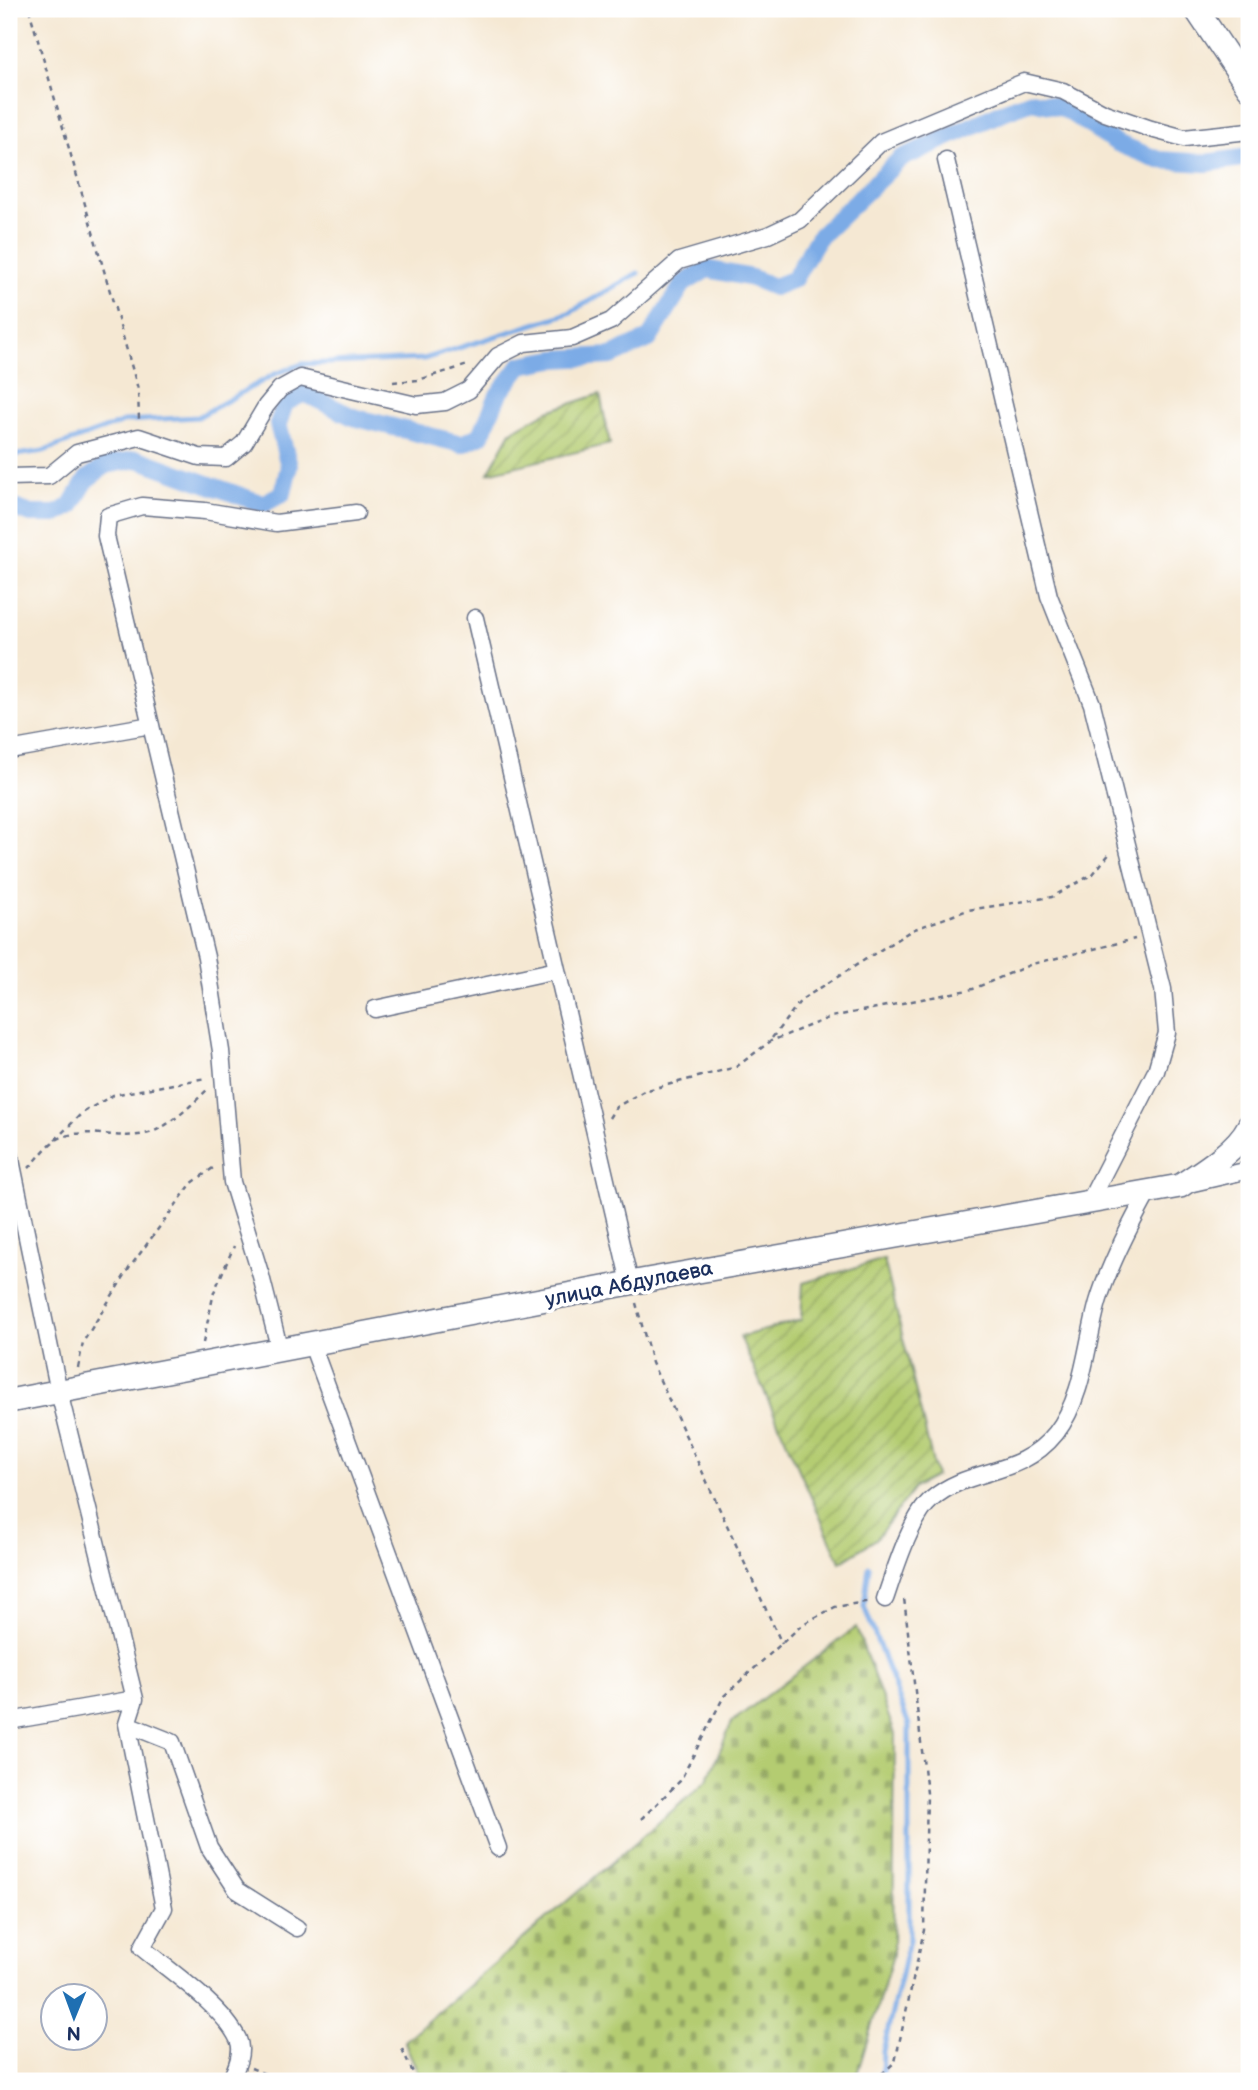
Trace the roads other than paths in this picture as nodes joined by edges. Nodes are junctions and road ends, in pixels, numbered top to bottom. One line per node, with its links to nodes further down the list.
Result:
1 (1196, 9): 2 (main road)
2 (1249, 88)
3 (1249, 131): 5 (street)
4 (946, 160): 17 (street)
5 (9, 477)
6 (356, 513): 8 (street)
7 (475, 618): 10 (street)
8 (151, 725): 9 (street); 20 (street)
9 (9, 750)
10 (557, 970): 11 (street); 18 (street)
11 (374, 1009)
12 (1249, 1126): 15 (main road)
13 (9, 1150): 21 (street)
14 (1249, 1170): 15 (street, улица Абдулаева)
15 (1180, 1186): 16 (main road, улица Абдулаева)
16 (1149, 1191): 17 (main road, улица Абдулаева); 23 (street)
17 (1089, 1202): 18 (main road, улица Абдулаева)
18 (630, 1283): 19 (main road, улица Абдулаева)
19 (312, 1345): 20 (main road, улица Абдулаева); 27 (street)
20 (280, 1351): 21 (main road, улица Абдулаева)
21 (66, 1391): 22 (main road, улица Абдулаева); 24 (street)
22 (9, 1401)
23 (885, 1599)
24 (135, 1699): 25 (street); 26 (street)
25 (9, 1721)
26 (127, 1724): 28 (street); 29 (street)
27 (498, 1848)
28 (297, 1928)
29 (230, 2081)

